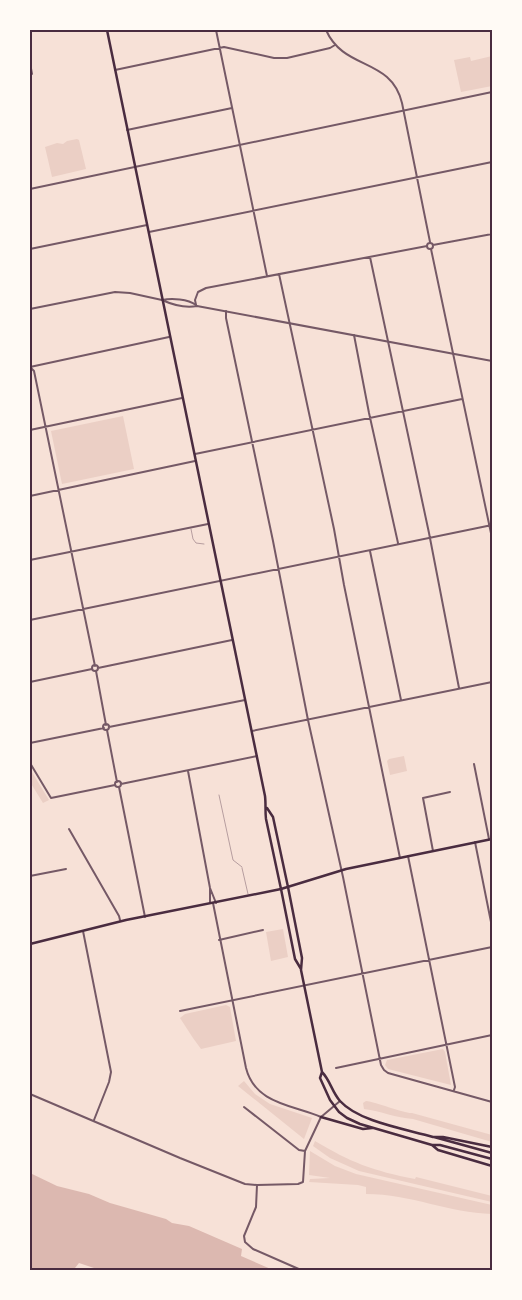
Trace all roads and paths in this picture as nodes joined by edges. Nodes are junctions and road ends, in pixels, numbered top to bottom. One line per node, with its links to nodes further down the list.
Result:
1 (107, 30): 7 (main road)
2 (216, 30): 5 (street)
3 (326, 30): 4 (street)
4 (335, 45): 5 (street); 11 (street)
5 (220, 48): 7 (street); 10 (street)
6 (30, 63): 8 (street)
7 (115, 70): 12 (main road)
8 (32, 74)
9 (492, 92): 11 (street)
10 (232, 108): 12 (street); 13 (street)
11 (403, 111): 13 (street); 16 (street)
12 (127, 130): 15 (main road)
13 (240, 145): 15 (street); 18 (street)
14 (492, 162): 16 (street)
15 (135, 167): 17 (street); 19 (main road)
16 (416, 178): 18 (street); 23 (street)
17 (30, 189)
18 (253, 211): 20 (street); 30 (street)
19 (147, 225): 20 (main road); 26 (street)
20 (148, 232): 31 (main road)
21 (491, 234): 22 (street); 24 (street)
22 (492, 240)
23 (430, 242): 24 (street); 25 (street)
24 (434, 245): 27 (street)
25 (427, 246): 27 (street); 28 (street)
26 (30, 249)
27 (431, 249): 39 (street)
28 (370, 257): 29 (street); 38 (street)
29 (279, 274): 30 (street); 35 (street)
30 (267, 276): 32 (street)
31 (162, 300): 32 (street); 32 (street); 33 (street); 37 (main road)
32 (196, 306): 34 (street)
33 (30, 309)
34 (226, 311): 35 (street); 49 (street)
35 (289, 323): 36 (street); 48 (street)
36 (354, 336): 38 (street); 45 (street)
37 (170, 337): 41 (street); 42 (main road)
38 (388, 342): 39 (street); 44 (street)
39 (453, 354): 40 (street); 43 (street)
40 (492, 361)
41 (30, 367): 46 (street)
42 (182, 398): 46 (street); 50 (main road)
43 (462, 399): 44 (street); 55 (street)
44 (403, 412): 45 (street); 57 (street)
45 (370, 418): 48 (street); 60 (street)
46 (45, 426): 47 (street); 52 (street)
47 (30, 430)
48 (312, 430): 49 (street); 63 (street)
49 (252, 443): 50 (street); 65 (street)
50 (194, 454): 51 (main road)
51 (196, 461): 52 (street); 54 (main road)
52 (58, 490): 53 (street); 62 (street)
53 (30, 496)
54 (208, 524): 56 (street); 66 (main road)
55 (491, 525): 57 (street); 58 (street)
56 (191, 527): 59 (lane); 62 (street)
57 (430, 538): 60 (street); 78 (street)
58 (492, 538)
59 (204, 544)
60 (398, 544): 61 (street)
61 (370, 550): 63 (street); 80 (street)
62 (71, 552): 64 (street); 68 (street)
63 (339, 556): 65 (street); 81 (street)
64 (30, 560)
65 (278, 569): 66 (street); 82 (street)
66 (220, 581): 67 (street); 71 (main road)
67 (88, 608): 68 (street); 69 (street)
68 (83, 609): 69 (street); 70 (street)
69 (84, 614): 72 (street)
70 (30, 620)
71 (232, 640): 73 (street); 79 (main road)
72 (95, 666): 73 (street); 74 (street)
73 (98, 668): 75 (street)
74 (92, 669): 75 (street); 76 (street)
75 (96, 671): 83 (street)
76 (30, 682)
77 (492, 682): 78 (street)
78 (459, 688): 80 (street)
79 (245, 700): 84 (street); 87 (main road)
80 (401, 700): 81 (street)
81 (369, 707): 82 (street); 105 (street)
82 (308, 720): 87 (street); 109 (street)
83 (106, 724): 84 (street); 85 (street)
84 (109, 727): 86 (street)
85 (104, 728): 86 (street); 88 (street)
86 (107, 730): 93 (street)
87 (252, 732): 89 (main road)
88 (30, 743)
89 (256, 756): 92 (street); 99 (main road)
90 (30, 763): 95 (street)
91 (474, 764): 101 (street)
92 (188, 771): 94 (street); 112 (street)
93 (118, 782): 94 (street); 95 (street)
94 (121, 784): 96 (street)
95 (115, 785): 96 (street)
96 (119, 787): 116 (street)
97 (450, 792): 103 (street)
98 (219, 795): 107 (lane)
99 (267, 808): 111 (main road); 113 (main road)
100 (69, 829): 117 (street)
101 (491, 839): 102 (main road)
102 (475, 842): 103 (main road); 118 (street)
103 (433, 851): 104 (main road)
104 (408, 856): 105 (main road); 124 (street)
105 (400, 858): 109 (main road)
106 (241, 862): 107 (lane)
107 (242, 867): 114 (lane)
108 (66, 868): 110 (street)
109 (341, 871): 111 (main road); 126 (street)
110 (30, 876)
111 (288, 887): 113 (main road); 125 (main road)
112 (210, 888): 115 (street); 115 (street)
113 (280, 889): 114 (main road); 125 (main road)
114 (249, 896): 115 (main road)
115 (213, 903): 116 (main road); 121 (street)
116 (145, 917): 117 (main road)
117 (120, 922): 120 (main road)
118 (492, 927)
119 (263, 930): 121 (street)
120 (82, 931): 122 (main road); 142 (street)
121 (219, 940): 128 (street)
122 (30, 944)
123 (492, 947): 124 (street)
124 (429, 960): 126 (street); 131 (street)
125 (301, 970): 127 (main road)
126 (362, 973): 127 (street); 132 (street)
127 (304, 985): 128 (street); 134 (main road)
128 (232, 1001): 129 (street); 141 (street)
129 (180, 1011)
130 (492, 1035): 131 (street)
131 (447, 1045): 132 (street); 135 (street)
132 (380, 1058): 133 (street); 135 (street)
133 (336, 1068)
134 (322, 1072): 137 (main road); 139 (main road)
135 (454, 1090): 138 (street)
136 (30, 1094): 142 (street)
137 (340, 1101): 139 (street); 144 (main road)
138 (492, 1102)
139 (334, 1106): 141 (street); 143 (main road)
140 (244, 1108): 147 (street)
141 (321, 1117): 143 (main road); 147 (street)
142 (94, 1121): 151 (street)
143 (373, 1128): 145 (main road)
144 (433, 1137): 146 (main road); 148 (main road)
145 (432, 1145): 149 (main road); 150 (main road)
146 (492, 1147)
147 (305, 1151): 151 (street)
148 (492, 1153)
149 (492, 1159)
150 (492, 1166)
151 (257, 1185): 152 (street)
152 (301, 1270)

